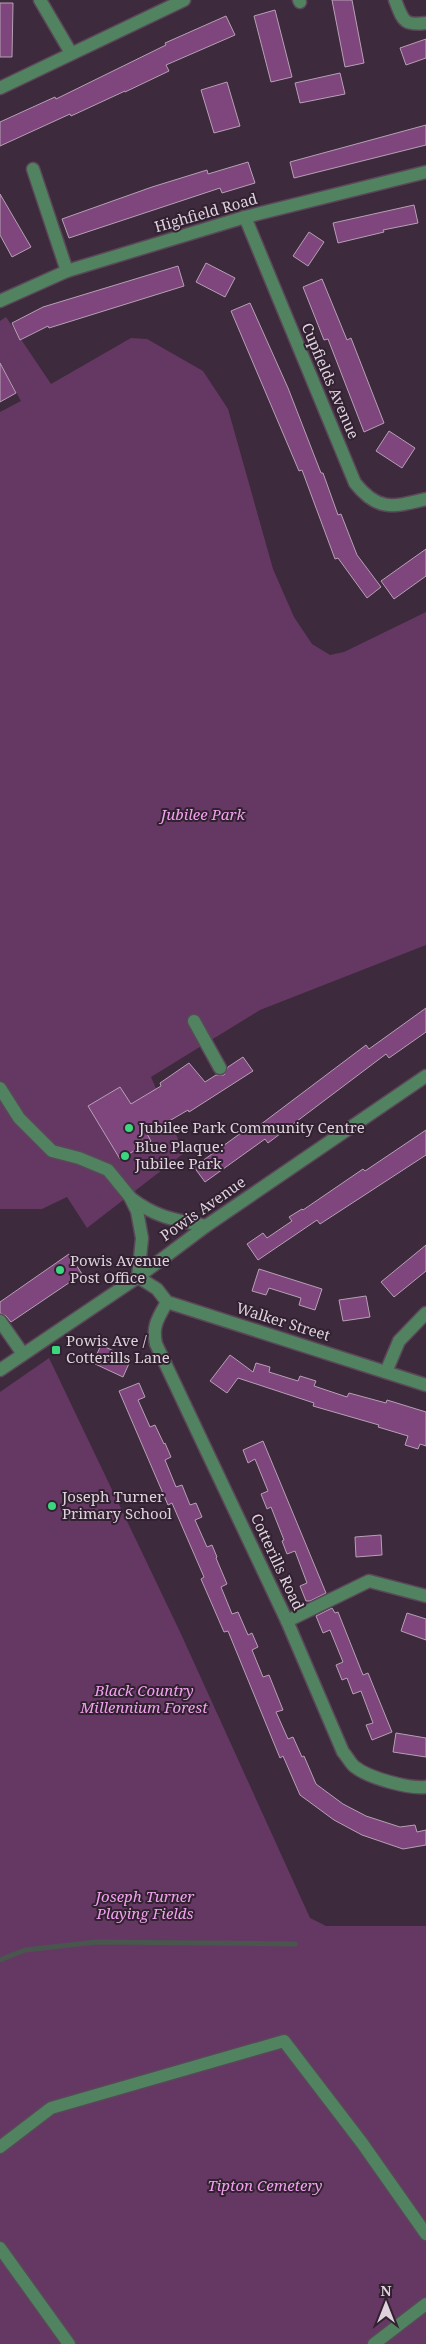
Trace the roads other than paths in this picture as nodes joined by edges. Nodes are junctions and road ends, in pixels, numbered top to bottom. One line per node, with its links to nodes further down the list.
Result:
1 (40, 0): 5 (street)
2 (184, 0): 5 (street)
3 (395, 0): 4 (street)
4 (426, 23)
5 (71, 53): 6 (street)
6 (0, 88)
7 (33, 169): 10 (street)
8 (426, 172): 9 (street, Highfield Road)
9 (245, 217): 10 (street, Highfield Road); 12 (street, Cupfields Avenue)
10 (67, 271): 11 (street, Highfield Road)
11 (2, 297)
12 (426, 499)
13 (194, 1021): 14 (street)
14 (220, 1068)
15 (426, 1076): 18 (street, Powis Avenue)
16 (0, 1088): 17 (street)
17 (130, 1197): 18 (street); 19 (street)
18 (206, 1226): 19 (street, Powis Avenue)
19 (138, 1278): 20 (street, Walker Street); 23 (street, Powis Avenue)
20 (167, 1302): 25 (street, Walker Street); 28 (street, Cotterills Road)
21 (426, 1313): 25 (street)
22 (0, 1321): 23 (street)
23 (23, 1354): 24 (street, Powis Avenue)
24 (0, 1370)
25 (386, 1372): 26 (street, Walker Street)
26 (426, 1385)
27 (426, 1596): 28 (street)
28 (287, 1621): 29 (street, Cotterills Road)
29 (426, 1787)
30 (0, 2148): 31 (street)
31 (426, 2234)
32 (0, 2248): 34 (street)
33 (426, 2304): 35 (street)
34 (68, 2344)
35 (374, 2344)

